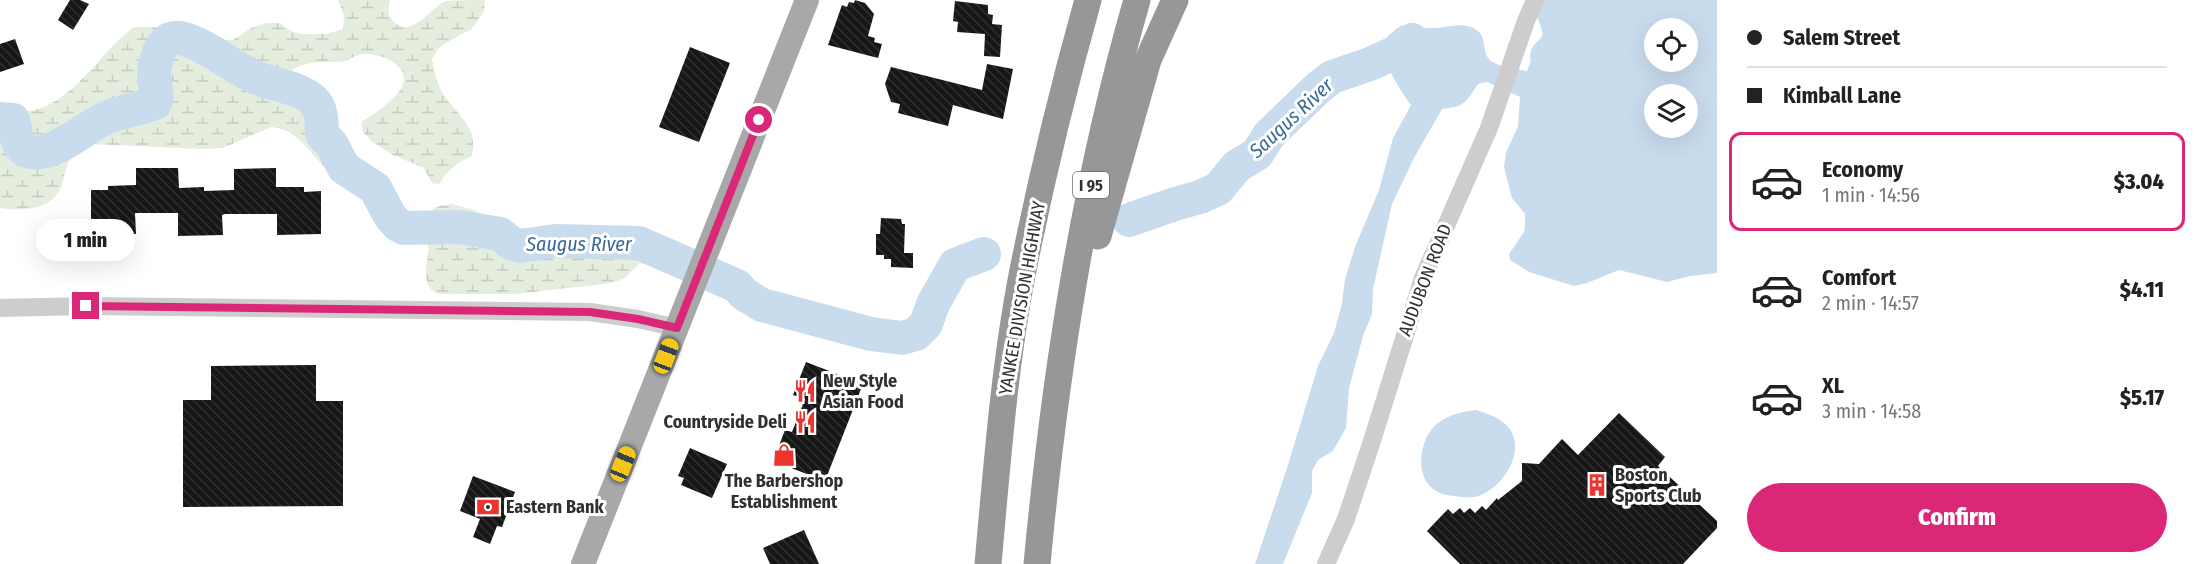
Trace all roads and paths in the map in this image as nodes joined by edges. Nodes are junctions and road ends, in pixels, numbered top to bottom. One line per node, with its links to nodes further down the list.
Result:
1 (807, 0): 7 (main road)
2 (1088, 0): 10 (highway, YANKEE DIVISION HIGHWAY)
3 (1137, 0): 8 (highway, I 95)
4 (1175, 0): 8 (highway)
5 (1535, 0): 12 (street, AUDUBON ROAD)
6 (0, 308): 7 (street)
7 (677, 328): 9 (main road)
8 (1058, 372): 11 (highway, I 95)
9 (583, 564)
10 (988, 564)
11 (1037, 564)
12 (1326, 564)

